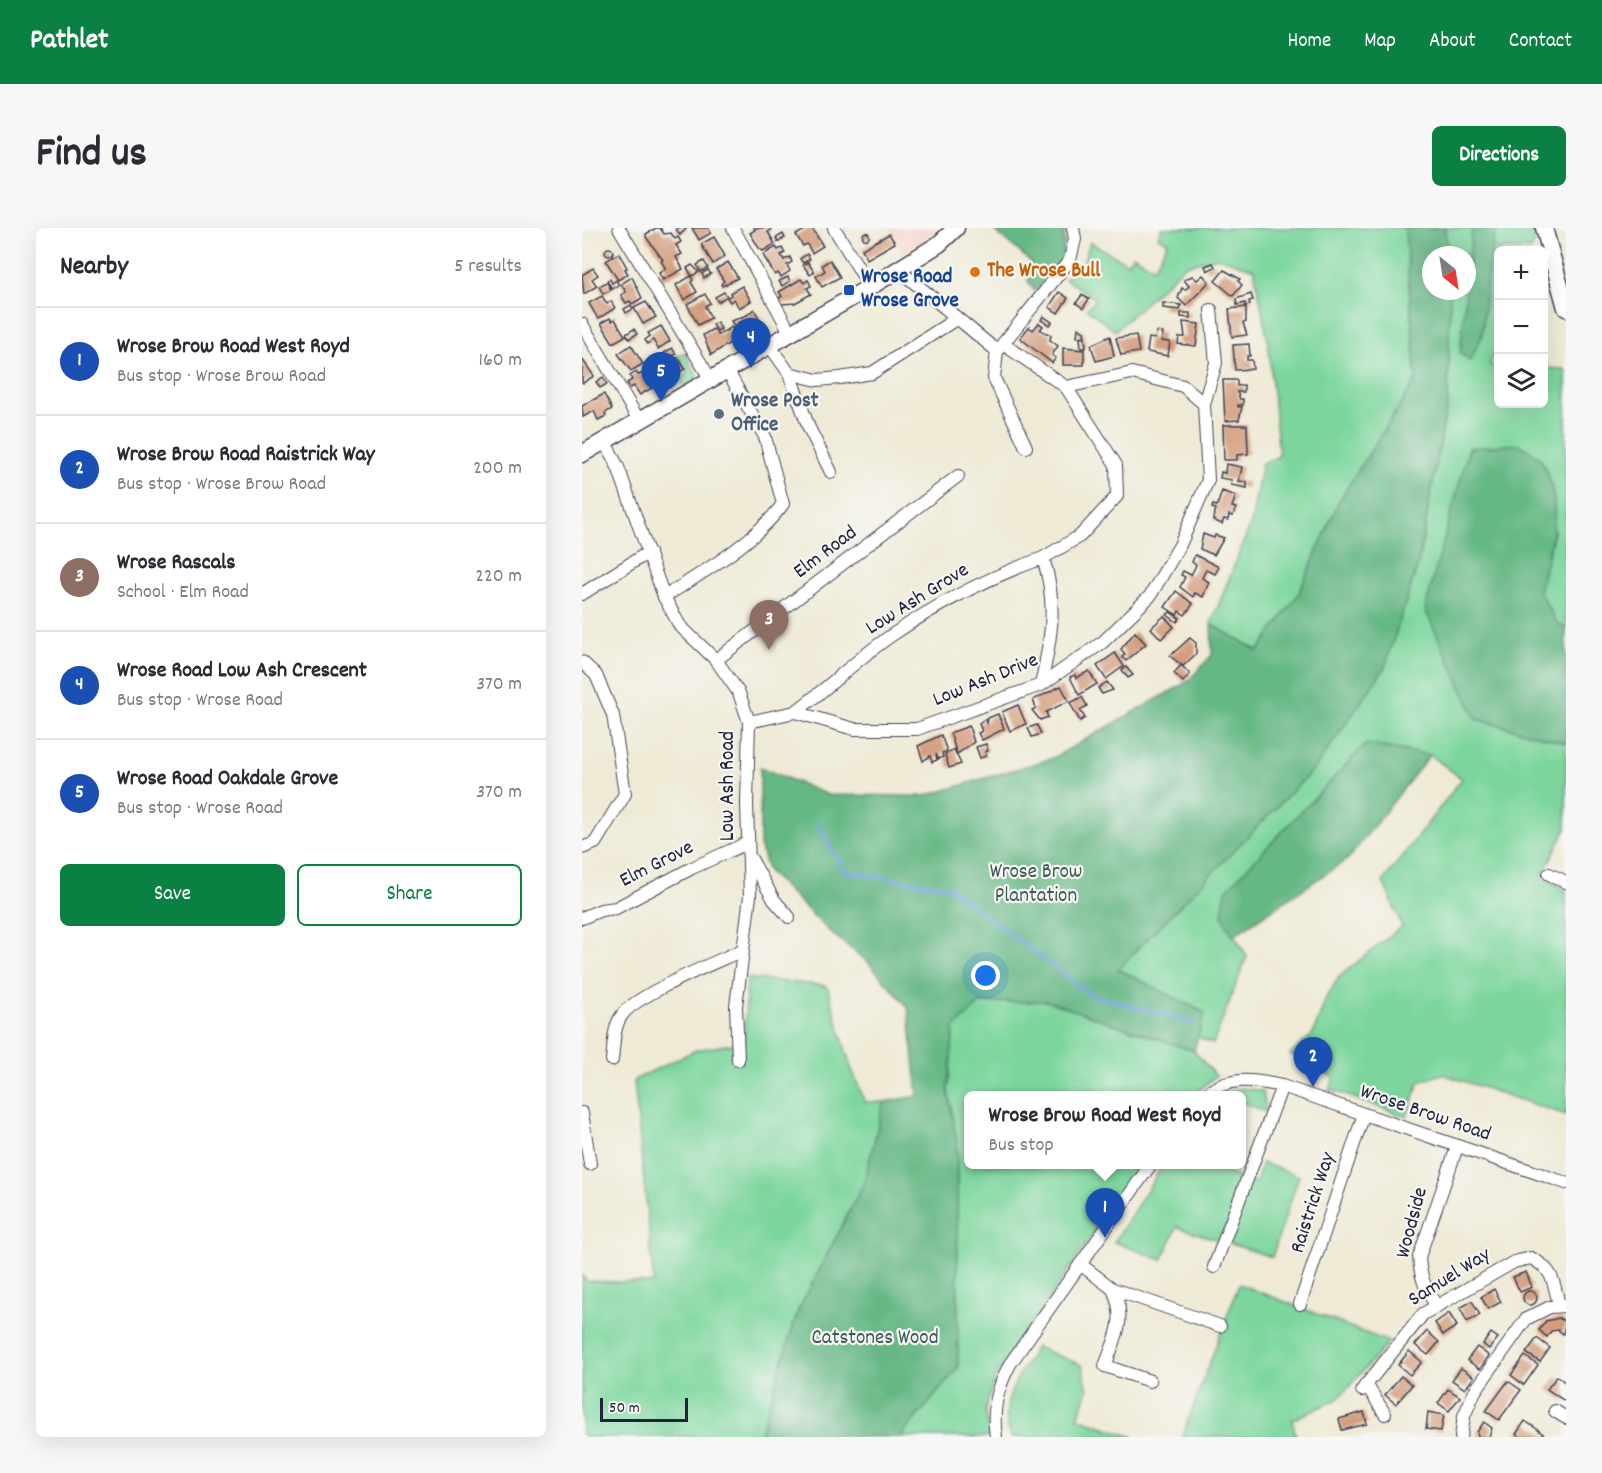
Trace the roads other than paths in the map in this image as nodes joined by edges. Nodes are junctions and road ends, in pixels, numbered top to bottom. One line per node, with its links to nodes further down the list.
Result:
1 (620, 228): 18 (street)
2 (733, 228): 13 (street)
3 (834, 228): 8 (street)
4 (956, 228): 7 (street)
5 (1073, 228): 15 (street)
6 (1544, 228): 9 (street)
7 (899, 270): 8 (street); 11 (street)
8 (870, 288): 13 (street)
9 (1566, 308)
10 (1211, 310): 20 (street, Low Ash Drive)
11 (956, 319): 15 (street); 17 (street)
12 (582, 324): 21 (street)
13 (789, 332): 14 (street)
14 (769, 345): 16 (street); 17 (street)
15 (1000, 347): 19 (street); 23 (street)
16 (728, 370): 18 (street); 30 (street)
17 (789, 373): 25 (street)
18 (711, 380): 21 (street)
19 (1066, 387): 20 (street); 28 (street, Low Ash Grove)
20 (1204, 404): 33 (street, Low Ash Drive)
21 (640, 422): 22 (street)
22 (605, 442): 24 (street); 27 (street, Low Ash Road)
23 (1026, 447)
24 (582, 454)
25 (831, 472)
26 (958, 477): 31 (street, Elm Road)
27 (649, 552): 29 (street); 30 (street, Low Ash Road)
28 (1043, 558): 33 (street); 34 (street, Low Ash Grove)
29 (582, 594)
30 (664, 597): 31 (street, Low Ash Road)
31 (716, 660): 35 (street, Low Ash Road)
32 (582, 662): 37 (street)
33 (1041, 685): 34 (street, Low Ash Drive)
34 (795, 712): 35 (street, Low Ash Drive)
35 (749, 722): 36 (street, Low Ash Road)
36 (747, 843): 38 (street, Low Ash Road); 42 (street, Elm Grove)
37 (582, 848)
38 (750, 858): 41 (street); 43 (street, Low Ash Road)
39 (1549, 874): 40 (street)
40 (1566, 882)
41 (789, 917)
42 (582, 918)
43 (742, 950): 44 (street); 45 (street, Low Ash Road)
44 (612, 1060)
45 (738, 1060)
46 (1282, 1086): 47 (street, Wrose Brow Road); 49 (street, Wrose Brow Road); 55 (street)
47 (1212, 1091)
48 (582, 1113): 51 (street)
49 (1364, 1114): 50 (street, Wrose Brow Road); 57 (street, Raistrick Way)
50 (1457, 1147): 53 (street, Wrose Brow Road); 58 (street, Woodside)
51 (590, 1164)
52 (1146, 1169): 54 (street)
53 (1566, 1183)
54 (1080, 1264): 56 (street); 65 (street)
55 (1214, 1267)
56 (1113, 1289): 60 (street); 61 (street)
57 (1300, 1304)
58 (1437, 1306): 59 (street, Samuel Way); 63 (street, Samuel Way)
59 (1563, 1306): 66 (street)
60 (1220, 1326)
61 (1150, 1382)
62 (1555, 1411): 64 (street)
63 (1385, 1414)
64 (1566, 1418)
65 (996, 1434)
66 (1461, 1437)

